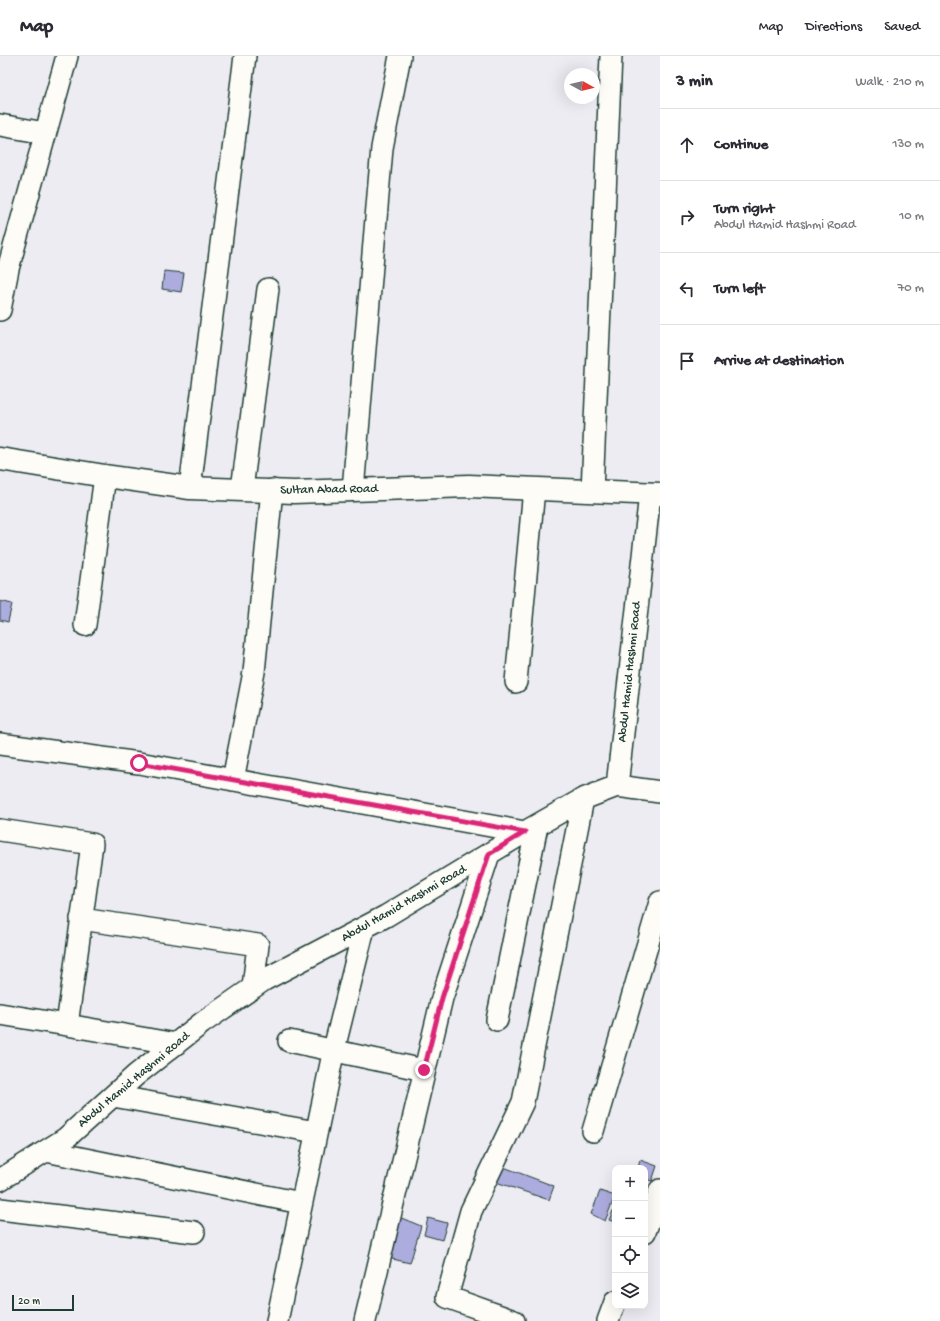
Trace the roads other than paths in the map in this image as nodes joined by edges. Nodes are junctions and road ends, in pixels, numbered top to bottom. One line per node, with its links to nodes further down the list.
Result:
1 (67, 56): 6 (street)
2 (245, 56): 11 (street)
3 (400, 56): 15 (street)
4 (610, 56): 16 (street)
5 (0, 125): 6 (street)
6 (45, 133): 8 (street)
7 (268, 289): 12 (street)
8 (0, 310)
9 (0, 459): 10 (street, Sultan Abad Road)
10 (105, 476): 11 (street, Sultan Abad Road); 18 (street)
11 (190, 488): 12 (street, Sultan Abad Road)
12 (242, 489): 14 (street, Sultan Abad Road)
13 (534, 489): 15 (street, Sultan Abad Road); 16 (street, Sultan Abad Road); 19 (street)
14 (272, 490): 15 (street, Sultan Abad Road); 21 (street)
15 (353, 490)
16 (592, 491): 17 (street, Sultan Abad Road)
17 (655, 494): 22 (street, Abdul Hamid Hashmi Road)
18 (85, 625)
19 (516, 682)
20 (0, 744): 21 (street)
21 (233, 780): 25 (street)
22 (617, 786): 23 (street); 24 (street, Abdul Hamid Hashmi Road)
23 (660, 792)
24 (583, 799): 25 (street, Abdul Hamid Hashmi Road); 50 (street)
25 (531, 829): 27 (street, Abdul Hamid Hashmi Road); 33 (street)
26 (0, 830): 29 (street)
27 (489, 854): 30 (street, Abdul Hamid Hashmi Road); 38 (street)
28 (660, 902): 40 (street)
29 (81, 919): 31 (street); 34 (street)
30 (364, 928): 31 (street, Abdul Hamid Hashmi Road); 37 (street)
31 (253, 987): 36 (street, Abdul Hamid Hashmi Road)
32 (0, 1014): 34 (street)
33 (497, 1020)
34 (67, 1025): 36 (street)
35 (289, 1041): 37 (street)
36 (176, 1044): 39 (street, Abdul Hamid Hashmi Road)
37 (334, 1049): 38 (street); 41 (street)
38 (424, 1070): 52 (street)
39 (113, 1096): 41 (street); 42 (street, Abdul Hamid Hashmi Road)
40 (593, 1131)
41 (316, 1132): 45 (street)
42 (46, 1151): 43 (street, Abdul Hamid Hashmi Road); 45 (street)
43 (0, 1180)
44 (660, 1190): 47 (street)
45 (301, 1203): 51 (street)
46 (0, 1209): 48 (street)
47 (648, 1224)
48 (194, 1232)
49 (612, 1309): 53 (street)
50 (510, 1320)
51 (277, 1321)
52 (365, 1321)
53 (608, 1321)

